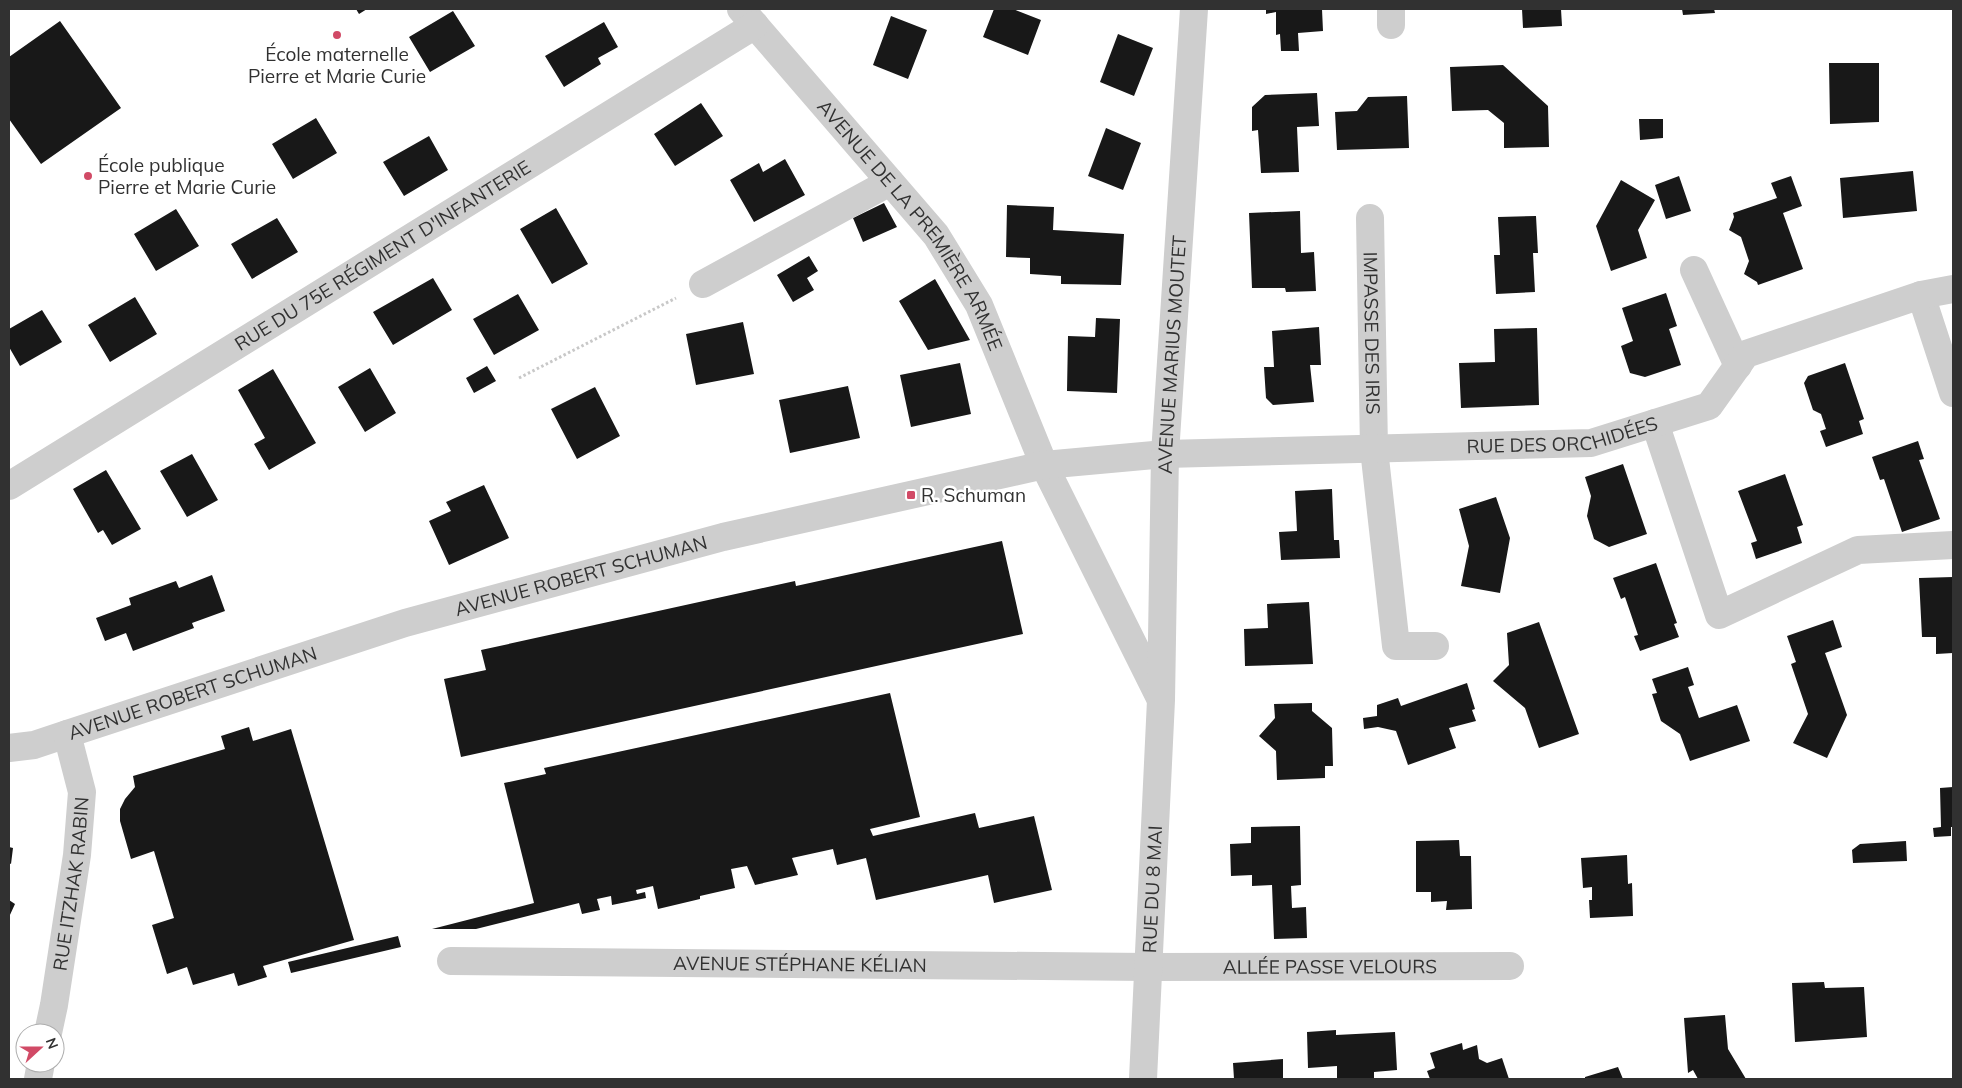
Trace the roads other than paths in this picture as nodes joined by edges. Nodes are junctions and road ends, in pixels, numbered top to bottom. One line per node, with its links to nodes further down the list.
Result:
1 (1194, 9): 13 (street, AVENUE MARIUS MOUTET)
2 (748, 17): 3 (street, AVENUE DE LA PREMIÈRE ARMÉE); 15 (street, RUE DU 75E RÉGIMENT D'INFANTERIE)
3 (890, 182): 6 (street); 14 (street, AVENUE DE LA PREMIÈRE ARMÉE)
4 (1370, 218): 12 (street, IMPASSE DES IRIS)
5 (1694, 270): 9 (street)
6 (702, 284)
7 (1953, 289): 8 (street, RUE DES ORCHIDÉES)
8 (1921, 296): 9 (street, RUE DES ORCHIDÉES); 10 (street)
9 (1738, 366): 11 (street, RUE DES ORCHIDÉES)
10 (1953, 393)
11 (1655, 423): 12 (street, RUE DES ORCHIDÉES); 16 (street)
12 (1374, 448): 13 (street, RUE DES ORCHIDÉES); 17 (street, IMPASSE DES IRIS)
13 (1165, 454): 14 (street, AVENUE ROBERT SCHUMAN); 18 (street, AVENUE MARIUS MOUTET)
14 (1044, 465): 18 (street, AVENUE DE LA PREMIÈRE ARMÉE); 19 (street, AVENUE ROBERT SCHUMAN)
15 (9, 486)
16 (1953, 545)
17 (1435, 646)
18 (1161, 700): 23 (street, RUE DU 8 MAI)
19 (67, 734): 20 (street, AVENUE ROBERT SCHUMAN); 24 (street, RUE ITZHAK RABIN)
20 (9, 748)
21 (451, 961): 23 (street, AVENUE STÉPHANE KÉLIAN)
22 (1510, 966): 23 (street, ALLÉE PASSE VELOURS)
23 (1148, 967): 25 (street, RUE DU 8 MAI)
24 (50, 1023)
25 (1143, 1079)

